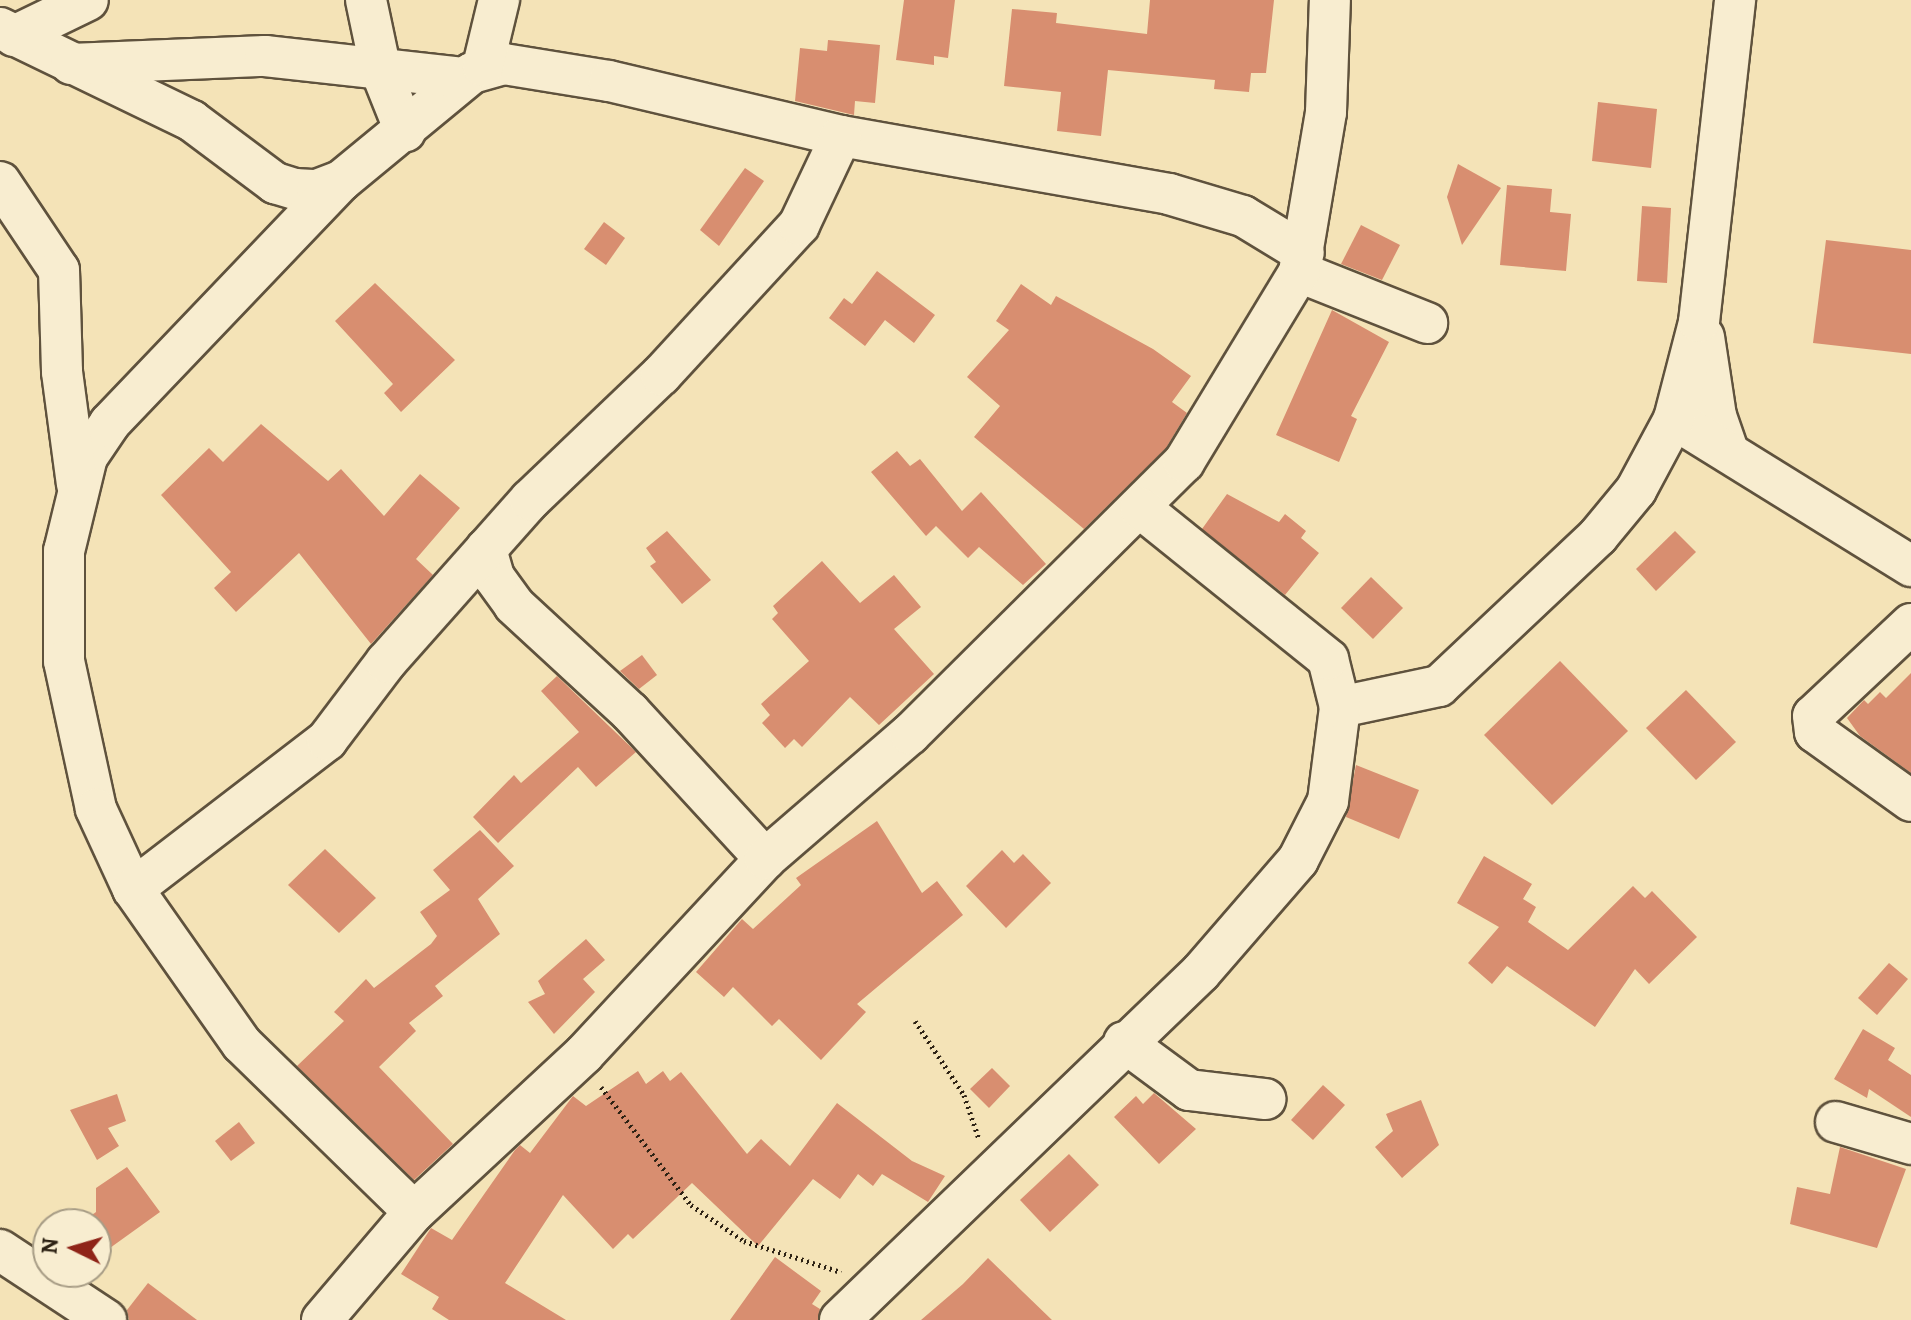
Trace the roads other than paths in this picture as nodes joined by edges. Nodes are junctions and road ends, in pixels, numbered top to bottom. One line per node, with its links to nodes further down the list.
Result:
1 (366, 0): 8 (street)
2 (499, 0): 9 (street)
3 (1330, 0): 14 (street)
4 (1735, 0): 15 (street)
5 (70, 5): 6 (street)
6 (7, 32): 7 (street)
7 (71, 64): 8 (street); 12 (street)
8 (381, 71): 9 (street); 10 (street)
9 (474, 72): 10 (street); 11 (street)
10 (405, 131): 12 (street)
11 (841, 136): 14 (street); 21 (street)
12 (341, 181): 19 (street)
13 (0, 182): 19 (street)
14 (1302, 262): 16 (street); 20 (street)
15 (1700, 312): 17 (street); 18 (street)
16 (1427, 323)
17 (1674, 419): 18 (street); 24 (street)
18 (1728, 450): 22 (street)
19 (77, 484): 27 (street)
20 (1140, 508): 24 (street); 26 (street)
21 (486, 549): 26 (street); 27 (street)
22 (1911, 566)
23 (1911, 624): 25 (street)
24 (1340, 707): 28 (street)
25 (1911, 801)
26 (765, 859): 32 (street)
27 (133, 889): 32 (street)
28 (1124, 1042): 29 (street); 34 (street)
29 (1265, 1099)
30 (1836, 1122): 31 (street)
31 (1911, 1144)
32 (414, 1212): 36 (street)
33 (0, 1250): 35 (street)
34 (855, 1308)
35 (106, 1320)
36 (322, 1320)

